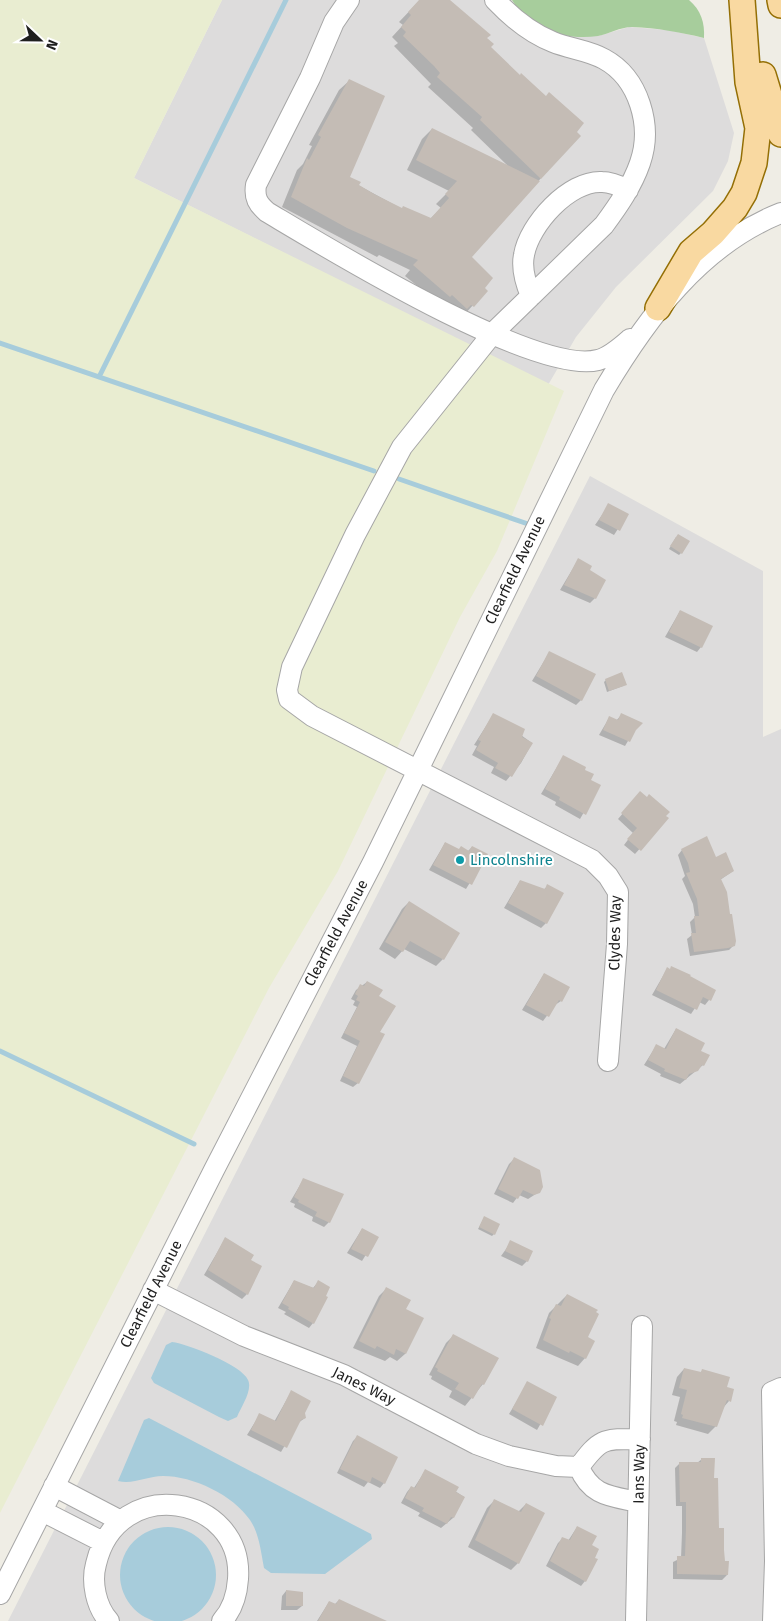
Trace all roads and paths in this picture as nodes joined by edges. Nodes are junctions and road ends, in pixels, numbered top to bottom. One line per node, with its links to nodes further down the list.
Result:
1 (348, 0): 12 (street)
2 (495, 0): 7 (street, Clydes Way)
3 (742, 0): 6 (main road); 10 (main road)
4 (780, 0): 5 (main road)
5 (781, 5)
6 (781, 134)
7 (628, 190): 9 (street, Clydes Way); 9 (street)
8 (781, 213): 10 (street, Clearfield Avenue)
9 (531, 296): 12 (street, Clydes Way)
10 (658, 308): 11 (street, Clearfield Avenue)
11 (642, 328): 12 (street); 13 (street, Clearfield Avenue)
12 (493, 333): 13 (street, Clydes Way)
13 (418, 769): 14 (street, Clydes Way); 15 (street, Clearfield Avenue)
14 (608, 1061)
15 (153, 1290): 19 (street, Janes Way); 20 (street, Clearfield Avenue)
16 (642, 1326): 18 (street, Ians Way)
17 (781, 1388): 25 (street)
18 (640, 1439): 19 (street); 21 (street, Ians Way)
19 (579, 1467): 21 (street)
20 (54, 1486): 22 (street, Clearfield Avenue); 23 (street)
21 (638, 1502): 29 (street, Ians Way)
22 (42, 1511): 24 (street); 26 (street, Clearfield Avenue)
23 (121, 1520): 24 (street); 28 (street)
24 (103, 1542): 27 (street)
25 (778, 1561): 30 (street)
26 (0, 1594)
27 (109, 1621)
28 (222, 1621)
29 (636, 1621)
30 (773, 1621)

